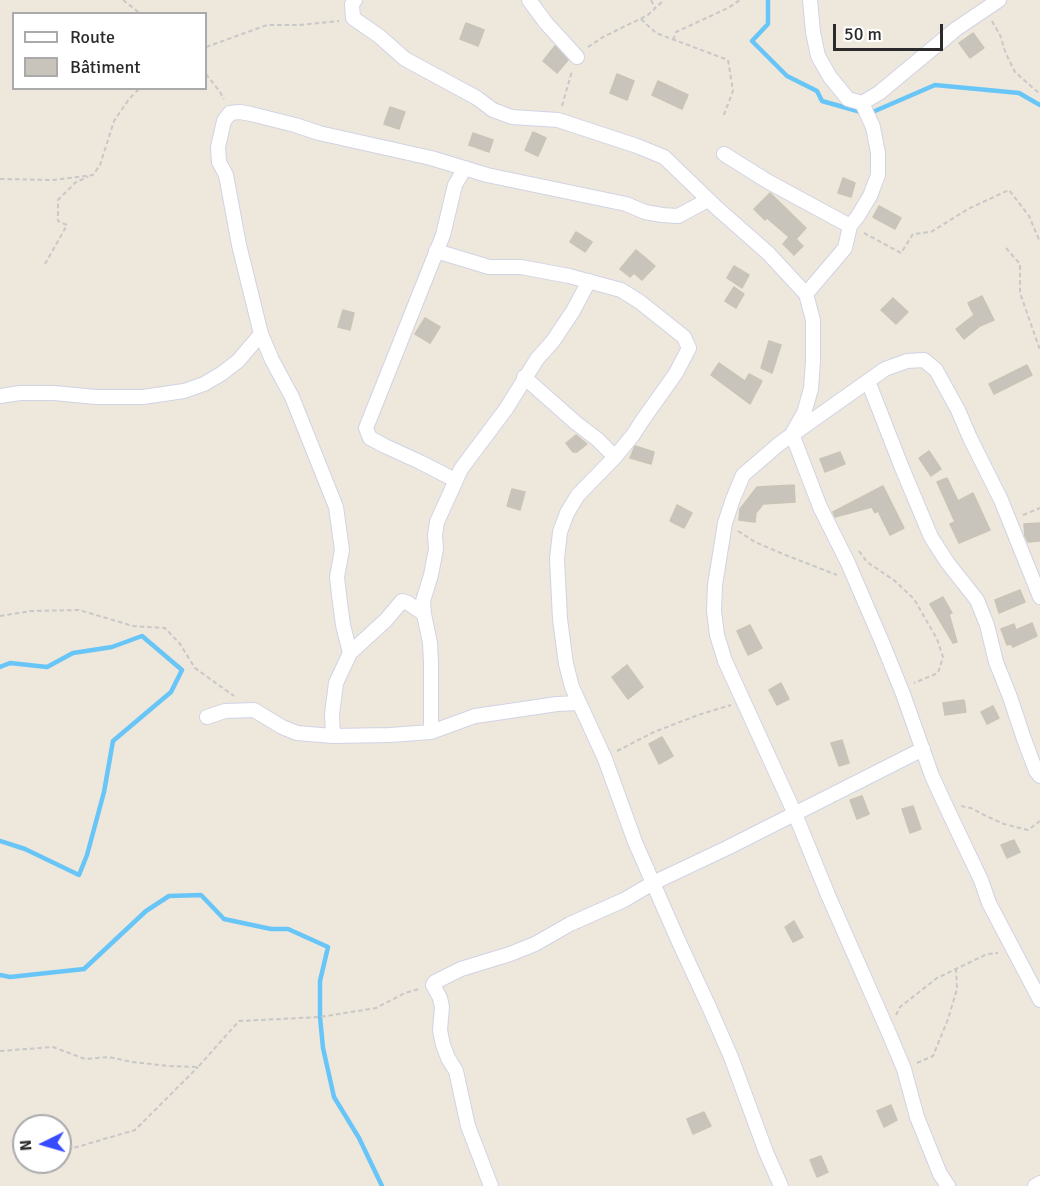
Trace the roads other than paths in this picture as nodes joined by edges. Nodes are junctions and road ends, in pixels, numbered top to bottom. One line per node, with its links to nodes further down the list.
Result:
1 (355, 0): 9 (street)
2 (529, 0): 5 (street)
3 (810, 0): 6 (street)
4 (999, 0): 6 (street)
5 (577, 57)
6 (862, 102): 10 (street)
7 (724, 154): 10 (street)
8 (465, 168): 9 (street); 11 (street); 14 (street)
9 (708, 200): 13 (street)
10 (850, 226): 13 (street)
11 (436, 251): 12 (street); 20 (street)
12 (589, 280): 15 (street); 19 (street)
13 (806, 294): 18 (street)
14 (261, 334): 17 (street); 23 (street)
15 (525, 377): 19 (street); 20 (street)
16 (868, 381): 18 (street); 21 (street); 29 (street)
17 (0, 396)
18 (792, 434): 28 (street); 30 (street)
19 (615, 457): 24 (street)
20 (455, 480): 22 (street)
21 (1040, 597)
22 (424, 614): 23 (street); 26 (street)
23 (350, 653): 27 (street)
24 (579, 703): 26 (street); 31 (street)
25 (207, 717): 27 (street)
26 (431, 732): 27 (street)
27 (333, 736)
28 (923, 749): 30 (street); 32 (street)
29 (1040, 776)
30 (795, 814): 31 (street); 36 (street)
31 (653, 883): 34 (street); 35 (street)
32 (1040, 1000)
33 (1040, 1183): 37 (street)
34 (491, 1186)
35 (781, 1186)
36 (948, 1186)
37 (1035, 1186)

